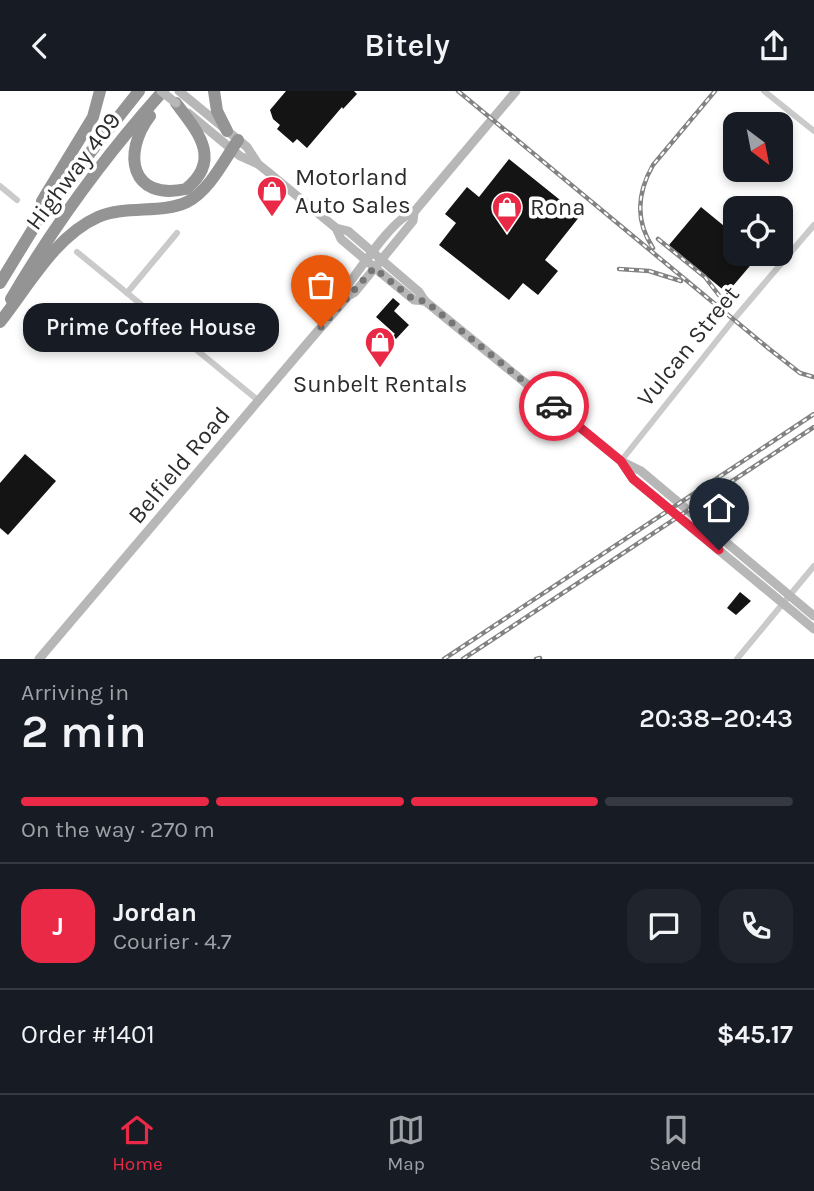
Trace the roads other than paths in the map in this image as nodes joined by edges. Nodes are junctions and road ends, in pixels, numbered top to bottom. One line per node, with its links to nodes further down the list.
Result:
1 (100, 91): 17 (highway)
2 (138, 91): 18 (highway, Highway 409)
3 (164, 91): 7 (main road, bridge); 7 (highway); 20 (highway, Highway 409)
4 (214, 91): 8 (highway)
5 (516, 91): 16 (main road, Belfield Road)
6 (764, 91): 9 (street)
7 (179, 96): 8 (main road); 10 (main road)
8 (227, 131): 10 (main road)
9 (814, 131)
10 (235, 144): 16 (main road); 21 (highway)
11 (0, 186): 12 (street)
12 (18, 200)
13 (814, 225): 23 (street, Vulcan Street)
14 (177, 233): 19 (street)
15 (77, 252): 19 (street)
16 (374, 260): 22 (main road, Belfield Road); 23 (main road)
17 (0, 276)
18 (0, 283)
19 (127, 293): 22 (street)
20 (0, 317)
21 (0, 322)
22 (259, 401): 28 (main road, Belfield Road)
23 (621, 461): 25 (main road)
24 (814, 566): 25 (street)
25 (786, 599): 26 (main road); 27 (main road); 29 (street)
26 (814, 616)
27 (814, 629)
28 (39, 659)
29 (737, 659)

